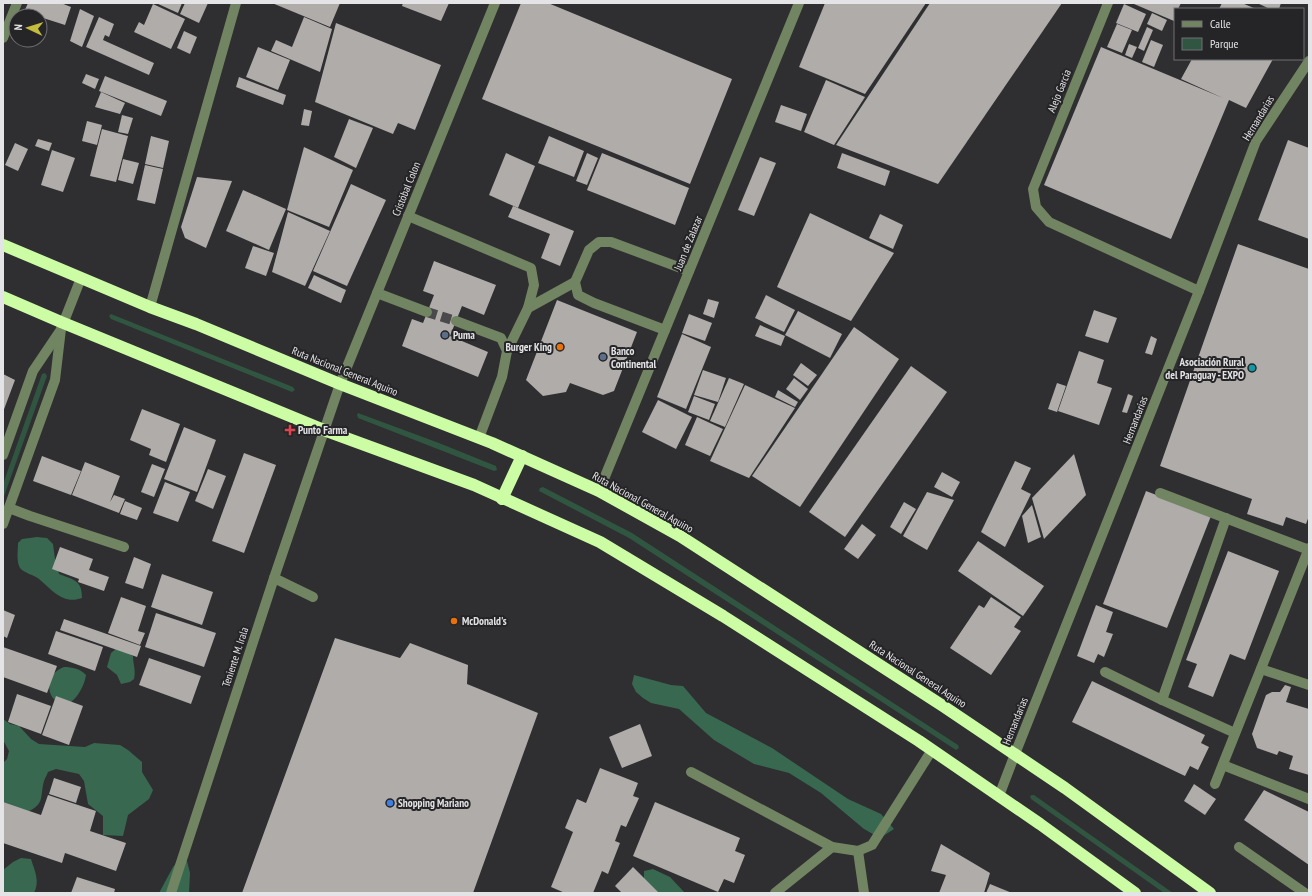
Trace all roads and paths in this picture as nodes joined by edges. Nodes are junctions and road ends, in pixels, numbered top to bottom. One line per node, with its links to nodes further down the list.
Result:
1 (17, 3): 6 (street)
2 (236, 3): 16 (street)
3 (495, 3): 8 (street, Cristóbal Colon)
4 (799, 3): 10 (street, Juan de Zalazar)
5 (1108, 3): 13 (street, Alejo Garcia)
6 (3, 38)
7 (1309, 61): 13 (street, Hernandarias)
8 (408, 216): 14 (street, Cristóbal Colon); 17 (street)
9 (3, 245): 11 (highway, Ruta Nacional General Aquino)
10 (689, 271): 12 (street); 21 (street, Juan de Zalazar)
11 (81, 278): 16 (highway, Ruta Nacional General Aquino); 20 (street)
12 (575, 282): 17 (street); 21 (street)
13 (1199, 291): 44 (street, Hernandarias)
14 (377, 293): 18 (street); 23 (street, Cristóbal Colon)
15 (4, 301): 20 (highway)
16 (150, 307): 23 (highway, Ruta Nacional General Aquino)
17 (528, 308): 22 (street)
18 (427, 312)
19 (456, 321): 22 (street)
20 (62, 326): 24 (highway); 26 (street); 31 (street)
21 (665, 330): 28 (street, Juan de Zalazar)
22 (507, 351): 25 (street)
23 (340, 384): 24 (street, Cristóbal Colon); 25 (highway, Ruta Nacional General Aquino)
24 (324, 430): 30 (highway); 36 (street, Teniente M. Irala)
25 (479, 438): 27 (highway, Ruta Nacional General Aquino)
26 (3, 455)
27 (522, 456): 28 (highway, Ruta Nacional General Aquino); 30 (highway)
28 (599, 491): 44 (highway, Ruta Nacional General Aquino)
29 (1160, 493): 32 (street)
30 (502, 499): 43 (highway)
31 (9, 508): 33 (street); 34 (street)
32 (1226, 518): 35 (street); 41 (street)
33 (3, 524)
34 (124, 547)
35 (1309, 549): 38 (street)
36 (274, 578): 37 (street); 53 (street, Teniente M. Irala)
37 (313, 597)
38 (1261, 669): 40 (street); 42 (street)
39 (1105, 672): 41 (street)
40 (1309, 685)
41 (1162, 700): 42 (street)
42 (1235, 733): 45 (street)
43 (932, 750): 48 (highway); 52 (street)
44 (1015, 754): 48 (street, Hernandarias); 57 (highway, Ruta Nacional General Aquino)
45 (1223, 765): 47 (street); 49 (street)
46 (691, 772): 51 (street)
47 (1215, 784)
48 (999, 796): 56 (highway)
49 (1309, 799)
50 (1239, 846): 58 (street)
51 (832, 847): 52 (street); 54 (street)
52 (858, 851): 55 (street)
53 (171, 893)
54 (775, 893)
55 (864, 893)
56 (1135, 893)
57 (1210, 893)
58 (1305, 893)

